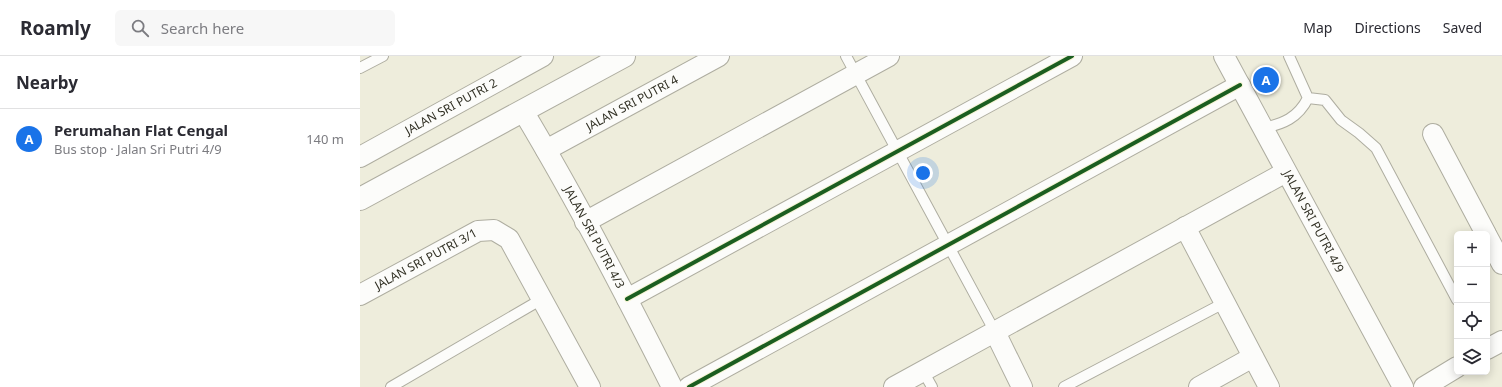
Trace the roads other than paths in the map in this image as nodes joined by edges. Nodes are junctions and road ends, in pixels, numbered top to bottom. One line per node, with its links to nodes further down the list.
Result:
1 (383, 56): 10 (lane)
2 (543, 56): 19 (street, JALAN SRI PUTRI 2)
3 (624, 56): 14 (street)
4 (719, 56): 17 (street, JALAN SRI PUTRI 4)
5 (846, 56): 11 (lane)
6 (889, 56): 11 (street)
7 (1072, 56): 18 (street)
8 (1224, 56): 12 (street, JALAN SRI PUTRI 4/9)
9 (1289, 56): 13 (lane)
10 (364, 63)
11 (856, 74): 18 (lane); 22 (street)
12 (1240, 85): 15 (street, JALAN SRI PUTRI 4/9); 26 (street)
13 (1308, 98): 15 (lane); 28 (lane)
14 (524, 111): 17 (street, JALAN SRI PUTRI 4/3); 21 (street)
15 (1263, 128): 20 (street, JALAN SRI PUTRI 4/9)
16 (1433, 134): 24 (street)
17 (546, 150): 22 (street, JALAN SRI PUTRI 4/3)
18 (898, 151): 26 (lane); 31 (street)
19 (360, 157)
20 (1286, 172): 23 (street); 48 (street, JALAN SRI PUTRI 4/9)
21 (360, 200)
22 (585, 222): 31 (street, JALAN SRI PUTRI 4/3)
23 (1185, 227): 32 (street); 33 (street)
24 (1485, 231)
25 (1490, 241): 27 (street)
26 (948, 245): 33 (lane); 42 (street)
27 (1502, 264)
28 (1454, 294)
29 (360, 295): 30 (street, JALAN SRI PUTRI 3/1)
30 (542, 299): 39 (street); 40 (lane)
31 (628, 299): 41 (street, JALAN SRI PUTRI 4/3)
32 (1224, 303): 36 (street); 45 (lane)
33 (995, 332): 38 (street); 44 (street)
34 (1502, 340): 35 (street)
35 (1490, 347)
36 (1252, 358): 46 (street); 47 (street)
37 (1454, 369): 49 (street)
38 (927, 379): 43 (street)
39 (584, 385)
40 (391, 387)
41 (672, 387)
42 (689, 387)
43 (894, 387)
44 (1022, 387)
45 (1064, 387)
46 (1199, 387)
47 (1268, 387)
48 (1403, 387)
49 (1424, 387)

